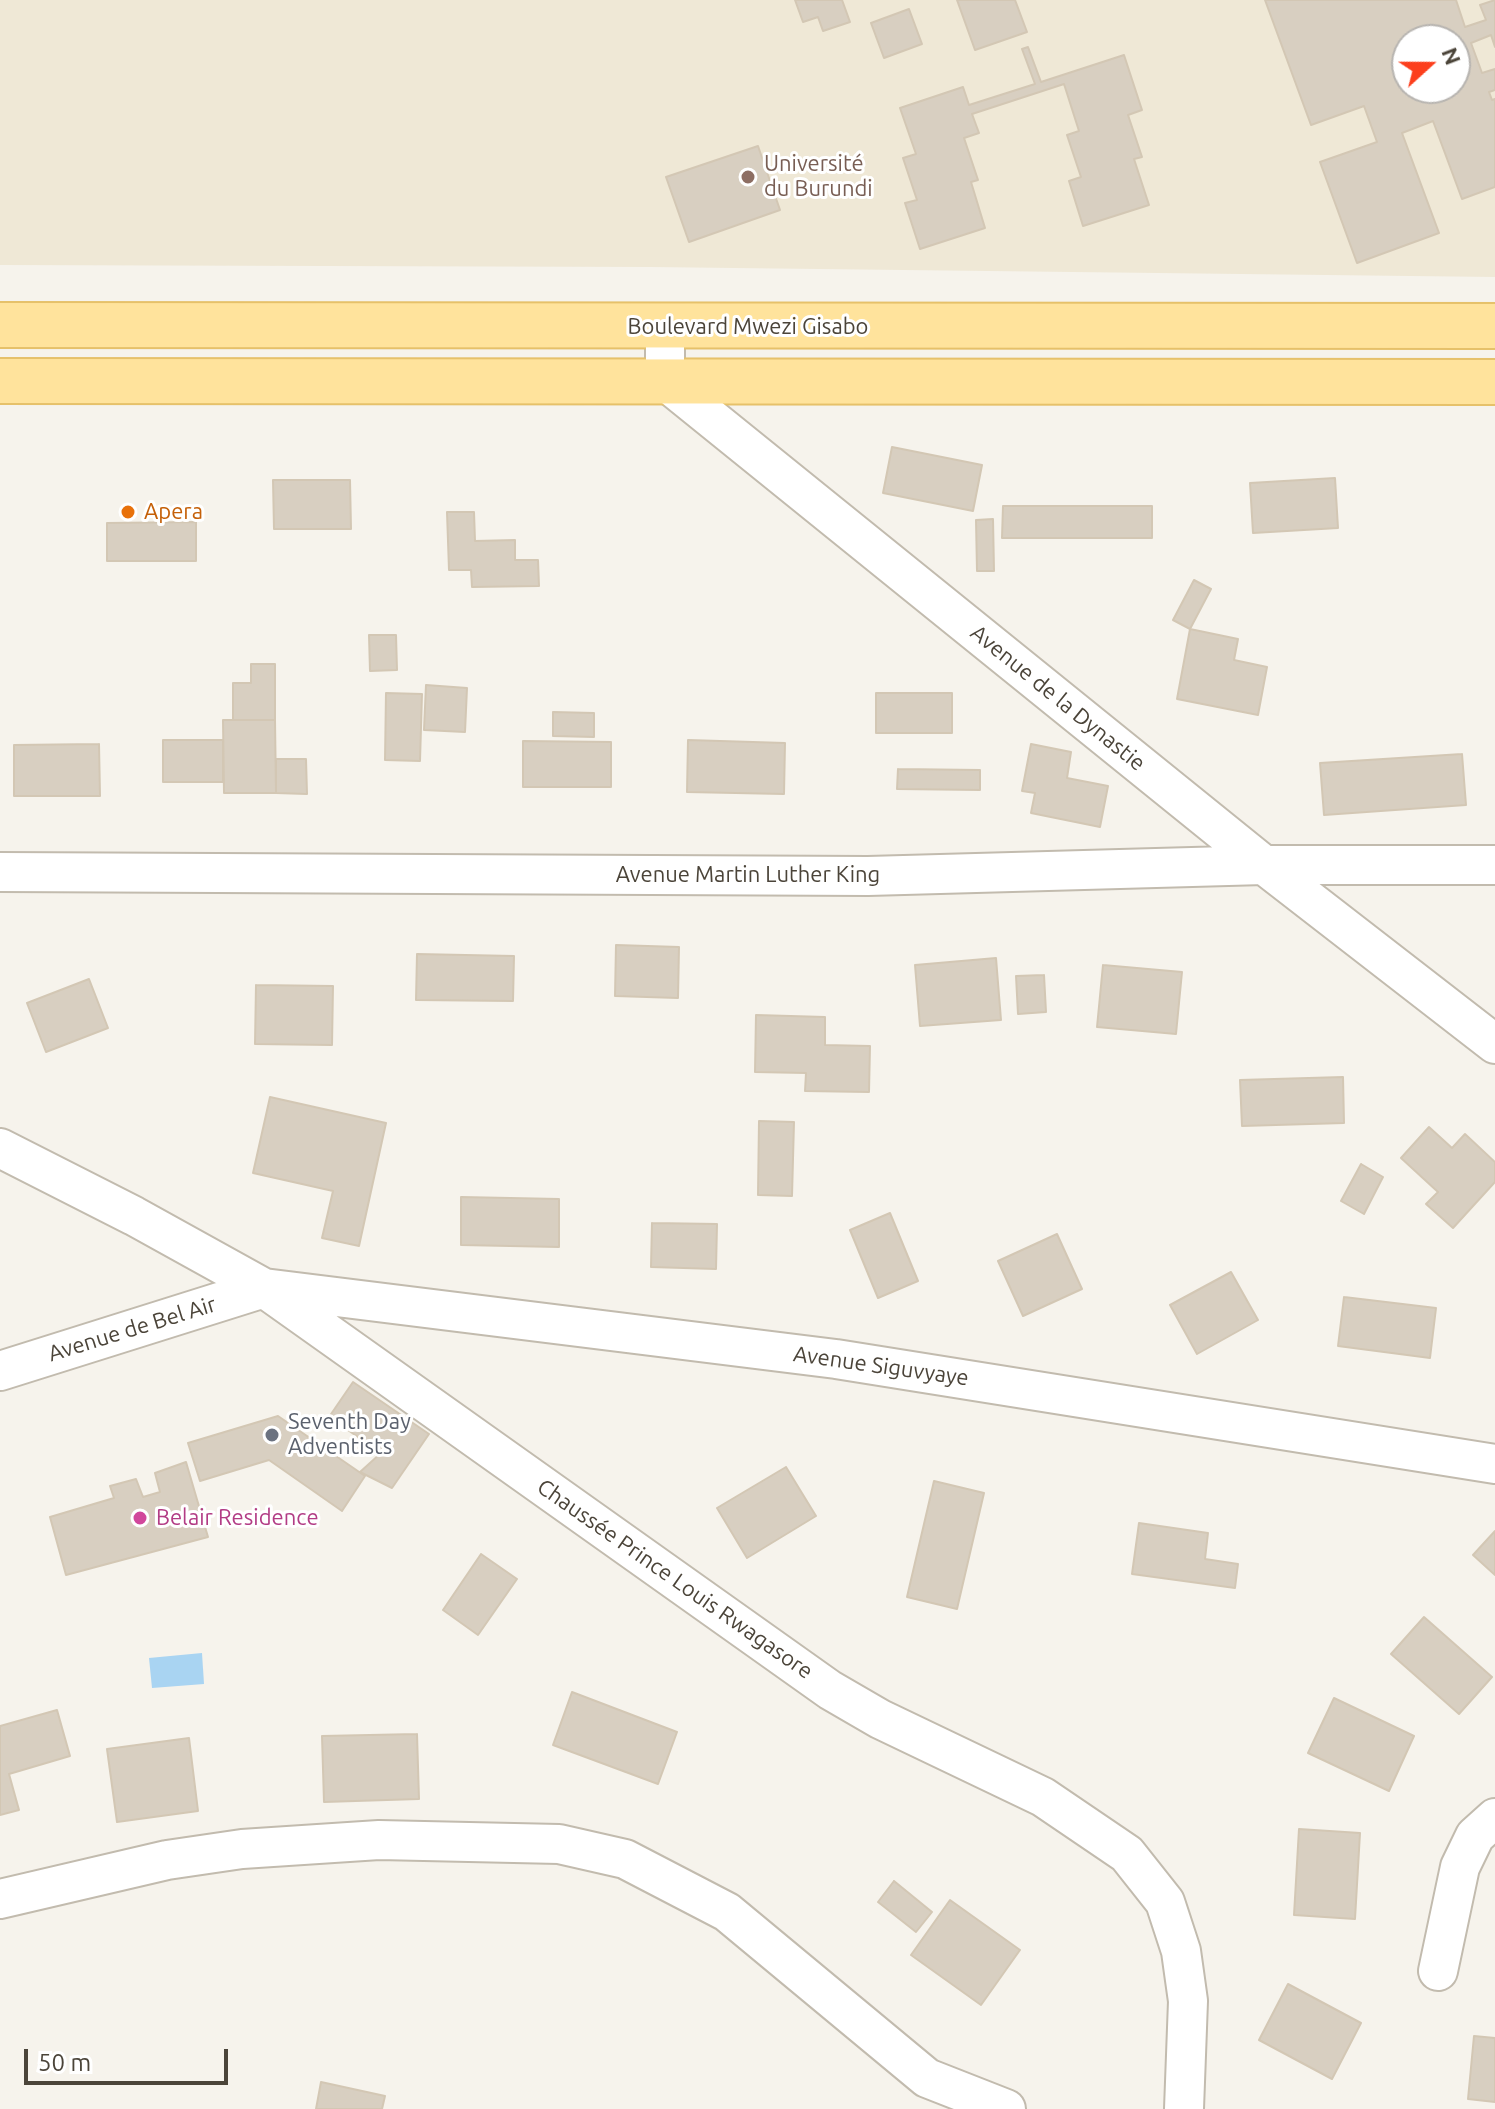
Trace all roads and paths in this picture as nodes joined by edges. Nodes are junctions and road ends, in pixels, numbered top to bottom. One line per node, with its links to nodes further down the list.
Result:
1 (0, 325): 4 (main road, Boulevard Mwezi Gisabo)
2 (1428, 326): 3 (main road, Boulevard Mwezi Gisabo); 4 (main road, Boulevard Mwezi Gisabo); 7 (main road)
3 (1495, 326)
4 (665, 327): 6 (street)
5 (0, 381): 6 (main road)
6 (665, 381): 7 (main road); 9 (street, Avenue de la Dynastie)
7 (1423, 382): 8 (main road)
8 (1495, 382)
9 (1264, 865): 10 (street, Avenue Martin Luther King); 11 (street, Avenue Martin Luther King); 12 (street, Avenue de la Dynastie)
10 (1495, 865)
11 (0, 872)
12 (1495, 1044)
13 (0, 1148): 14 (street, Chaussée Prince Louis Rwagasore)
14 (264, 1288): 15 (street, Avenue de Bel Air); 16 (street, Avenue Siguvyaye); 21 (street, Chaussée Prince Louis Rwagasore)
15 (0, 1371)
16 (1495, 1464)
17 (1495, 1818): 19 (street)
18 (0, 1899): 20 (street)
19 (1438, 1971)
20 (1006, 2109)
21 (1184, 2109)

